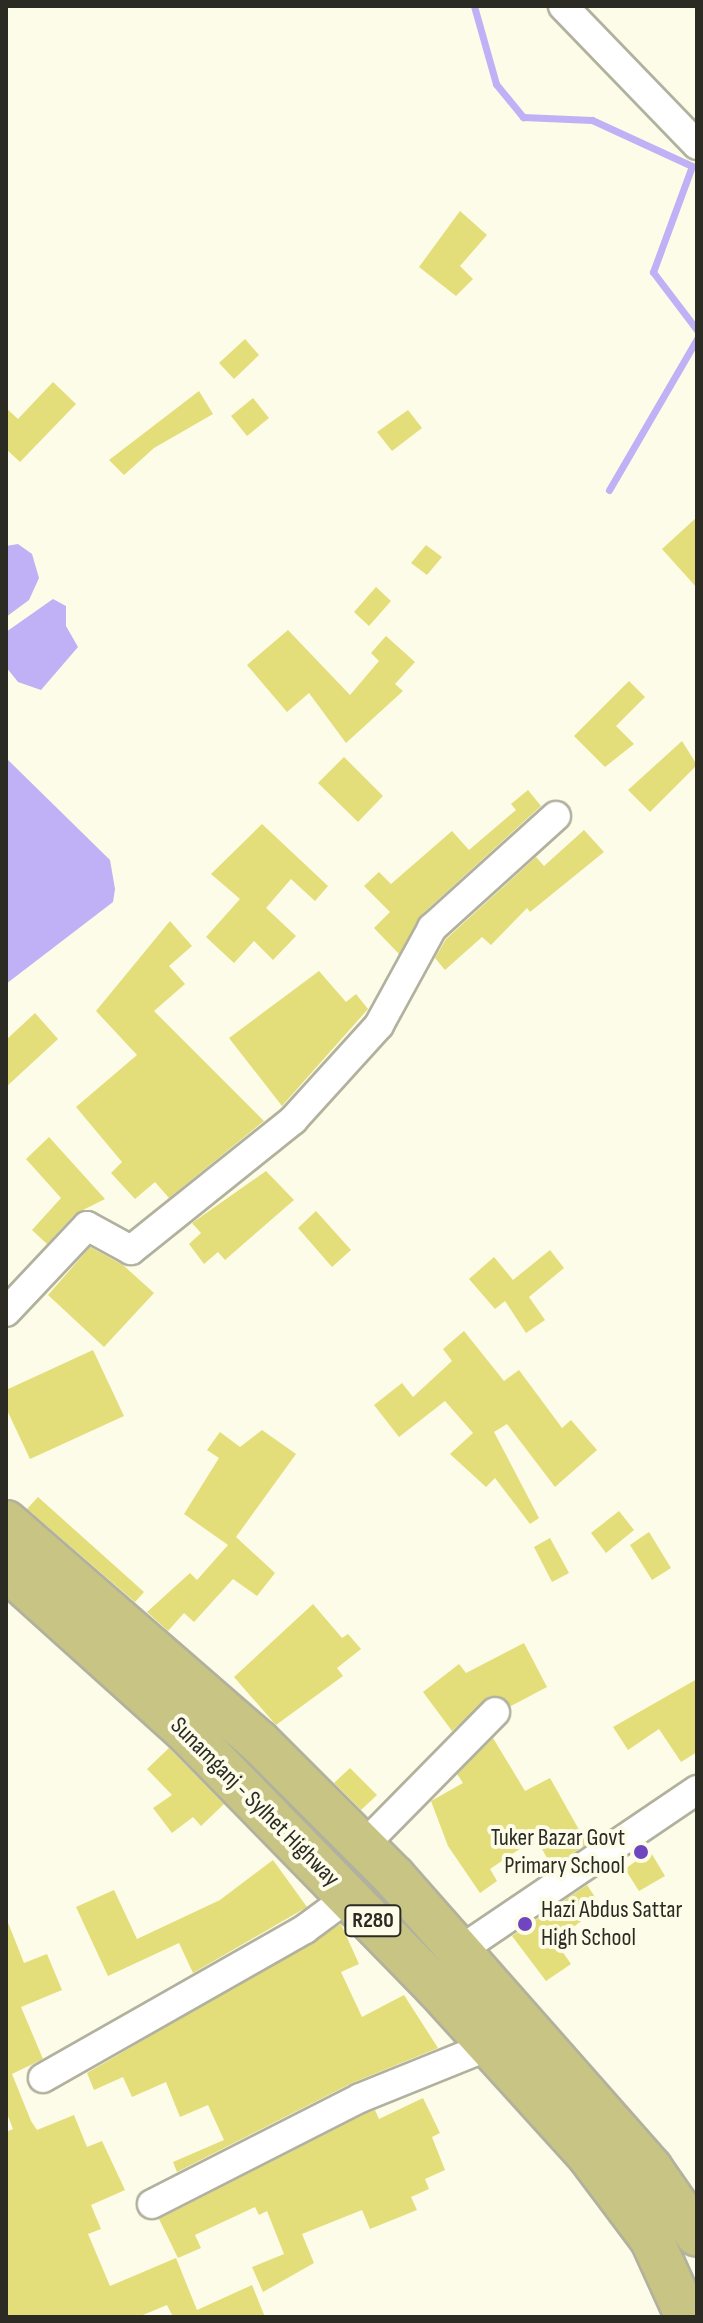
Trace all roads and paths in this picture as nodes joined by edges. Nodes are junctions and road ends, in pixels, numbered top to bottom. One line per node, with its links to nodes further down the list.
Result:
1 (563, 6): 2 (street)
2 (697, 145)
3 (556, 816): 4 (street)
4 (6, 1312)
5 (6, 1522): 9 (main road, Sunamganj - Sylhet Highway / R280)
6 (6, 1569): 10 (main road, Sunamganj - Sylhet Highway / R280)
7 (495, 1712): 9 (street)
8 (697, 1790): 11 (street)
9 (363, 1846): 11 (main road, Sunamganj - Sylhet Highway / R280)
10 (350, 1896): 12 (main road, Sunamganj - Sylhet Highway / R280); 13 (street)
11 (459, 1951): 15 (main road, Sunamganj - Sylhet Highway / R280)
12 (489, 2046): 14 (street); 16 (main road, Sunamganj - Sylhet Highway / R280)
13 (43, 2078)
14 (152, 2204)
15 (697, 2235)
16 (687, 2317)

